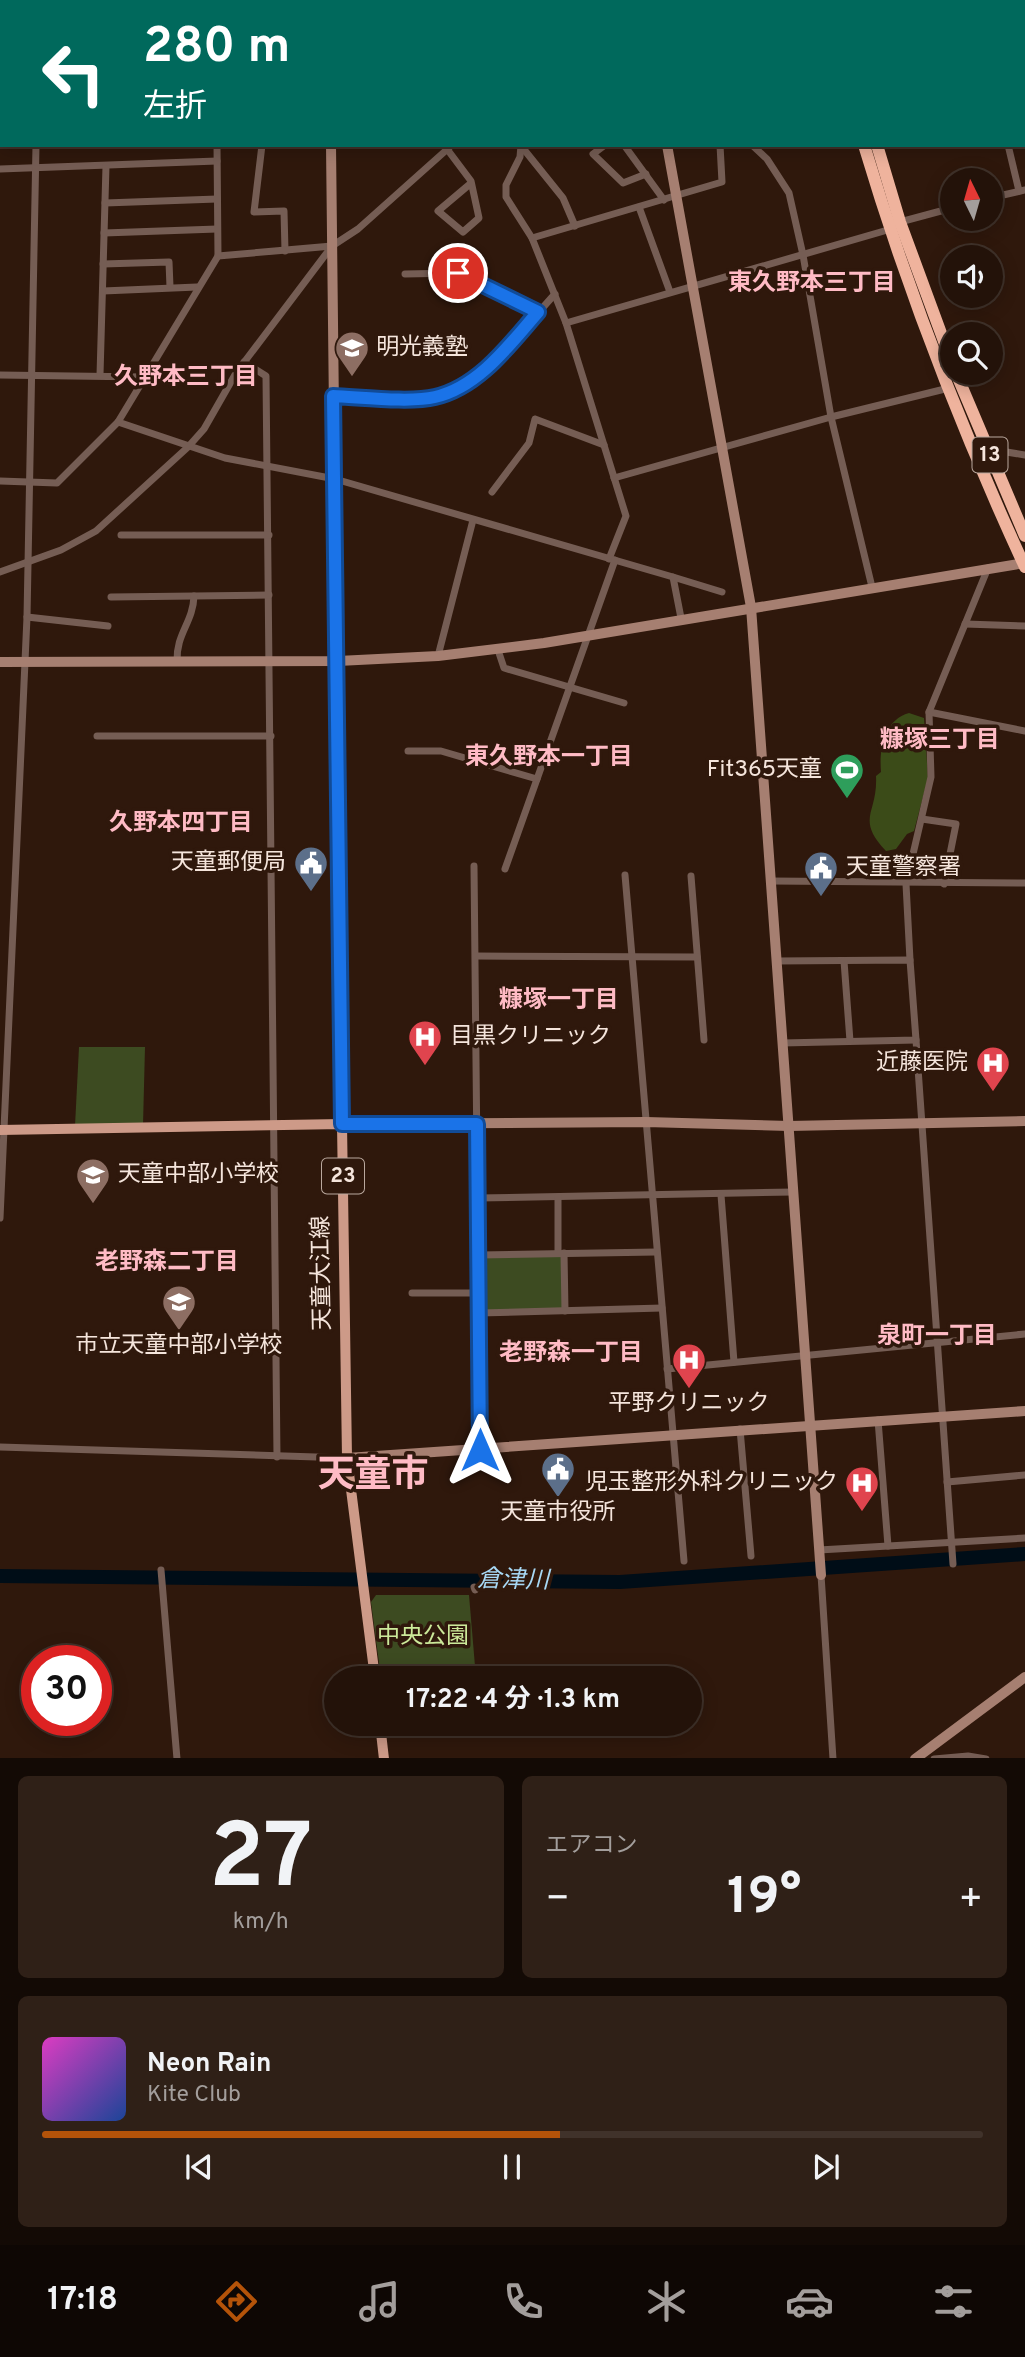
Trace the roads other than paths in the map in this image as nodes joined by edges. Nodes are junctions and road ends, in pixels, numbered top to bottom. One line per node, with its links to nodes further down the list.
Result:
1 (36, 147): 18 (street)
2 (217, 147): 16 (street)
3 (262, 147): 36 (street)
4 (331, 147): 35 (street)
5 (450, 147): 21 (street); 35 (street)
6 (522, 147): 34 (street)
7 (523, 147): 30 (street)
8 (602, 147): 20 (street)
9 (626, 147): 20 (street)
10 (667, 147): 24 (street)
11 (720, 147): 24 (street)
12 (754, 147): 37 (street)
13 (865, 147): 31 (highway, 13)
14 (877, 147): 31 (highway, 13)
15 (1009, 147): 22 (street)
16 (217, 161): 17 (street); 25 (street)
17 (106, 166): 18 (street); 27 (street)
18 (36, 167): 19 (street); 52 (street)
19 (0, 169)
20 (646, 174): 26 (street)
21 (470, 184): 21 (street)
22 (1022, 190): 23 (street)
23 (1003, 195)
24 (677, 196): 26 (street); 41 (street)
25 (217, 199): 27 (street); 32 (street)
26 (664, 200): 28 (street)
27 (105, 203): 33 (street)
28 (639, 207): 30 (street); 45 (street)
29 (940, 212): 31 (street)
30 (575, 226): 34 (street)
31 (895, 226): 37 (street); 49 (highway, 13); 56 (highway, 13)
32 (217, 229): 33 (street); 38 (street)
33 (104, 233): 39 (street)
34 (532, 238): 46 (street)
35 (331, 246): 36 (street); 50 (street); 57 (street)
36 (285, 251): 38 (street)
37 (803, 255): 41 (street); 58 (street)
38 (218, 256): 43 (street)
39 (103, 264): 42 (street); 44 (street)
40 (404, 274): 47 (street)
41 (694, 285): 45 (street); 62 (street)
42 (170, 287): 43 (street); 44 (street)
43 (197, 287): 54 (street)
44 (103, 291): 53 (street)
45 (670, 292): 48 (street)
46 (555, 294): 47 (street); 48 (street)
47 (538, 312): 57 (street)
48 (566, 323): 60 (street)
49 (940, 334)
50 (244, 362): 61 (street); 65 (street)
51 (0, 374): 52 (street)
52 (32, 375): 53 (street); 69 (street)
53 (100, 375): 54 (street)
54 (144, 377): 59 (street)
55 (961, 385): 63 (highway, 13)
56 (950, 388): 58 (street); 77 (highway, 13)
57 (333, 396): 67 (street)
58 (831, 417): 62 (street); 81 (street)
59 (118, 422): 61 (street); 69 (street)
60 (604, 445): 66 (street); 70 (street)
61 (188, 447): 65 (street); 76 (street)
62 (722, 449): 66 (street); 86 (street)
63 (987, 449): 64 (street); 74 (highway, 13)
64 (1025, 456)
65 (268, 468): 67 (street); 72 (street)
66 (614, 478): 75 (street)
67 (335, 479): 71 (street); 99 (street)
68 (0, 481): 69 (street)
69 (30, 483): 76 (street)
70 (492, 492)
71 (473, 520): 75 (street); 94 (street)
72 (269, 535): 73 (street); 83 (street)
73 (121, 536)
74 (1025, 536)
75 (612, 559): 80 (street); 92 (street)
76 (28, 562): 79 (street); 87 (street)
77 (1024, 564): 78 (street)
78 (988, 568): 81 (street); 89 (street)
79 (0, 572)
80 (673, 577): 82 (street); 88 (street)
81 (872, 587): 86 (street)
82 (722, 592)
83 (269, 595): 84 (street); 95 (street)
84 (194, 596): 85 (street); 98 (street)
85 (111, 597)
86 (751, 607): 88 (street); 113 (street)
87 (27, 617): 90 (street); 97 (street)
88 (681, 618): 92 (street)
89 (965, 624): 91 (street); 102 (street)
90 (108, 626)
91 (1025, 626)
92 (587, 635): 93 (street); 100 (street)
93 (498, 650): 94 (street); 100 (street)
94 (438, 656): 99 (street)
95 (269, 661): 98 (street); 99 (street); 105 (street)
96 (0, 662): 97 (street)
97 (26, 662): 98 (street); 127 (street)
98 (177, 662)
99 (338, 662): 131 (street)
100 (568, 686): 101 (street); 107 (street)
101 (624, 703)
102 (929, 712): 103 (street); 108 (street)
103 (1025, 731)
104 (97, 736): 105 (street)
105 (271, 736): 133 (street)
106 (408, 751): 107 (street)
107 (537, 779): 110 (street)
108 (922, 819): 115 (street); 116 (street)
109 (474, 866): 117 (street)
110 (505, 869)
111 (625, 875): 118 (street)
112 (691, 876): 119 (street)
113 (771, 881): 115 (street); 121 (street)
114 (1025, 883): 116 (street)
115 (906, 884): 116 (street); 120 (street)
116 (944, 884)
117 (476, 956): 118 (street); 132 (street)
118 (632, 956): 119 (street); 129 (street)
119 (697, 957): 123 (street)
120 (910, 960): 122 (street); 124 (street)
121 (776, 961): 122 (street); 126 (street)
122 (844, 961): 125 (street)
123 (704, 1040)
124 (916, 1040): 125 (street); 130 (street)
125 (850, 1041): 126 (street)
126 (782, 1043): 134 (street)
127 (4, 1051): 135 (street)
128 (1025, 1121): 130 (street)
129 (646, 1122): 132 (street); 134 (street); 137 (street)
130 (921, 1122): 134 (street); 151 (street)
131 (342, 1124): 132 (street); 133 (main road, 23); 164 (main road, 天童大江線 / 23)
132 (477, 1124): 140 (street)
133 (274, 1126): 135 (main road, 23); 163 (street)
134 (789, 1126): 136 (street)
135 (2, 1130): 141 (street)
136 (793, 1192): 138 (street); 152 (street)
137 (652, 1195): 138 (street); 139 (street); 142 (street)
138 (721, 1195): 153 (street)
139 (558, 1197): 140 (street); 143 (street)
140 (478, 1198): 144 (street)
141 (0, 1219)
142 (656, 1252): 143 (street); 147 (street)
143 (561, 1253): 144 (street); 148 (street)
144 (479, 1255): 146 (street)
145 (412, 1293): 146 (street)
146 (479, 1293): 149 (street)
147 (662, 1308): 148 (street); 154 (street)
148 (565, 1311): 149 (street)
149 (479, 1313): 162 (street)
150 (1025, 1334): 151 (street)
151 (937, 1345): 152 (street); 156 (street)
152 (805, 1355): 153 (street); 158 (street)
153 (734, 1362): 154 (street)
154 (667, 1369): 160 (street)
155 (1025, 1411): 156 (street)
156 (943, 1416): 157 (street); 166 (street)
157 (878, 1420): 158 (street); 169 (street)
158 (809, 1424): 159 (street); 170 (street)
159 (740, 1429): 160 (street); 171 (street)
160 (673, 1435): 162 (street); 172 (street)
161 (0, 1447): 163 (street)
162 (480, 1450): 164 (street)
163 (277, 1457): 164 (street)
164 (347, 1458): 176 (main road, 天童大江線 / 23)
165 (1025, 1475): 166 (street)
166 (947, 1482): 168 (street)
167 (1025, 1538): 168 (street)
168 (952, 1544): 169 (street); 173 (street)
169 (888, 1546): 170 (street)
170 (819, 1552): 175 (street)
171 (751, 1556)
172 (684, 1562)
173 (953, 1564)
174 (161, 1570): 179 (street)
175 (821, 1575): 181 (street)
176 (373, 1666)
177 (1025, 1677): 182 (street)
178 (381, 1736): 180 (main road)
179 (177, 1758)
180 (384, 1758)
181 (833, 1758)
182 (916, 1758)
183 (945, 1758): 184 (street)
184 (980, 1758)

